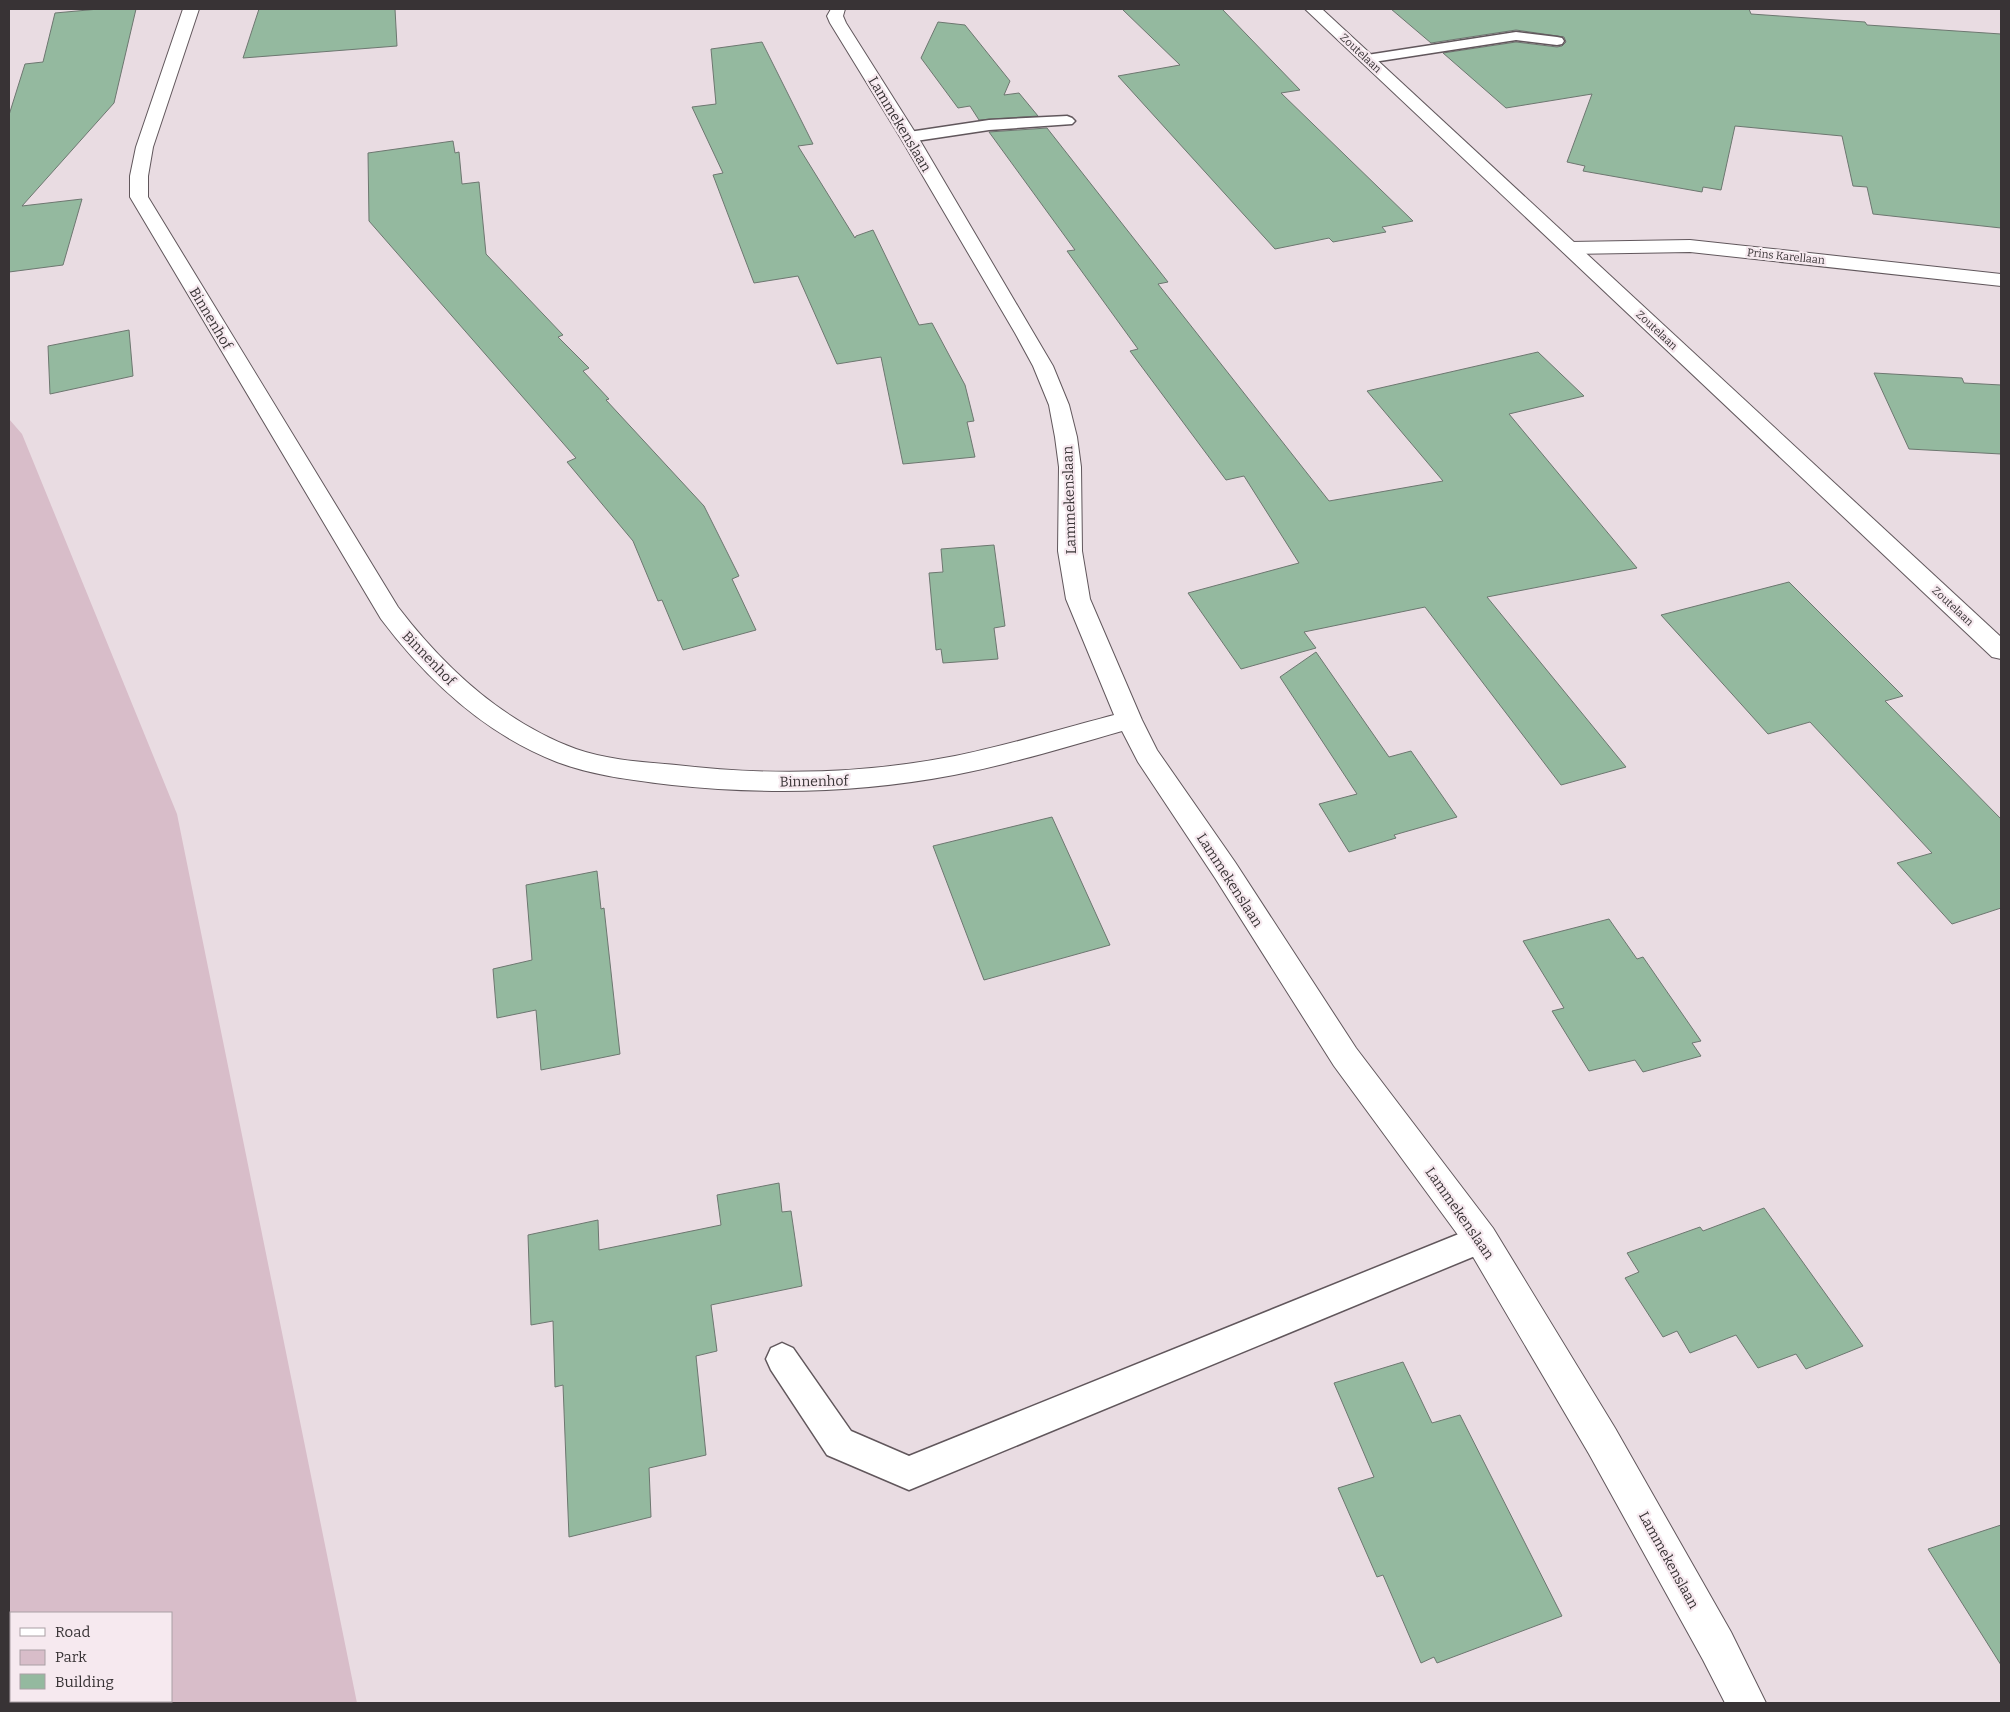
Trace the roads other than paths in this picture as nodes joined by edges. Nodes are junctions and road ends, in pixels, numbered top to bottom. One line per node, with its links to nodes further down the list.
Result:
1 (191, 9): 11 (street, Binnenhof)
2 (838, 9): 7 (street, Lammekenslaan)
3 (1313, 9): 5 (street, Zoutelaan)
4 (1557, 41): 5 (lane)
5 (1367, 59): 8 (street, Zoutelaan)
6 (1067, 120): 7 (lane)
7 (909, 137): 11 (street, Lammekenslaan)
8 (1570, 248): 9 (street, Prins Karellaan); 10 (street, Zoutelaan)
9 (2001, 280)
10 (2001, 651)
11 (1129, 720): 12 (street, Lammekenslaan)
12 (1481, 1239): 13 (lane); 14 (street, Lammekenslaan)
13 (782, 1359)
14 (1746, 1703)

